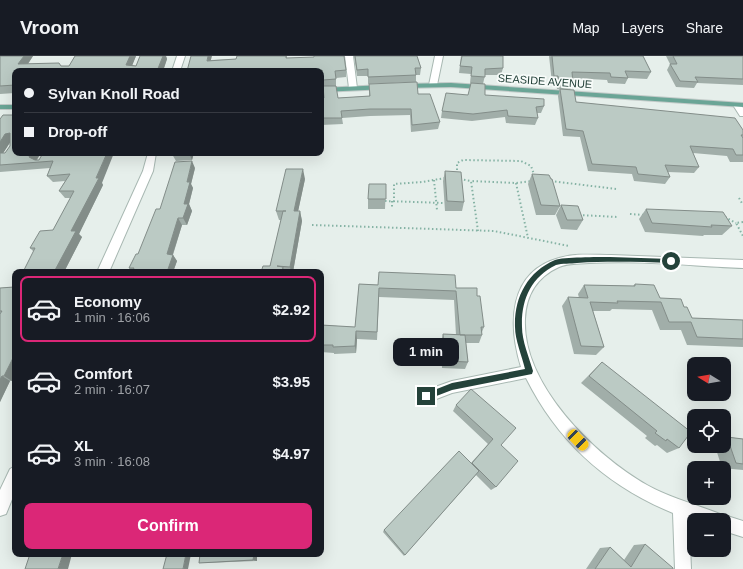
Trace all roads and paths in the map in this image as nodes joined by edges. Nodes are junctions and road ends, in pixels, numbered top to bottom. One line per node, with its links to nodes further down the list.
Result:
1 (181, 56): 4 (street)
2 (349, 56): 6 (street)
3 (439, 56): 5 (street)
4 (177, 68)
5 (432, 85): 6 (main road, SEASIDE AVENUE); 8 (main road, SEASIDE AVENUE)
6 (353, 88): 7 (main road, SEASIDE AVENUE)
7 (324, 90)
8 (740, 105): 11 (street)
9 (0, 107): 10 (main road)
10 (12, 107)
11 (743, 114)
12 (151, 156): 42 (street)
13 (452, 178): 14 (path)
14 (434, 180): 23 (path); 24 (path)
15 (471, 181): 18 (path); 18 (path); 37 (path)
16 (546, 181): 17 (path)
17 (552, 181): 19 (path); 20 (path)
18 (516, 183): 39 (path)
19 (554, 188)
20 (616, 189)
21 (739, 198): 26 (path)
22 (385, 201): 23 (path)
23 (393, 202): 24 (path); 27 (path)
24 (436, 203): 25 (path); 28 (path)
25 (444, 203)
26 (743, 205)
27 (392, 209)
28 (437, 210)
29 (578, 214): 33 (path)
30 (630, 214): 31 (path)
31 (645, 215)
32 (719, 217): 35 (path)
33 (618, 218)
34 (743, 222): 35 (path)
35 (736, 223): 38 (path)
36 (312, 226): 37 (path)
37 (478, 231): 39 (path)
38 (743, 236)
39 (528, 238): 40 (path)
40 (571, 246)
41 (743, 264): 43 (street)
42 (104, 269)
43 (529, 371): 44 (street); 47 (street)
44 (426, 396)
45 (12, 481): 46 (street)
46 (0, 508)
47 (681, 510): 48 (street); 51 (street)
48 (691, 513)
49 (731, 525): 50 (street)
50 (743, 529)
51 (683, 569)

